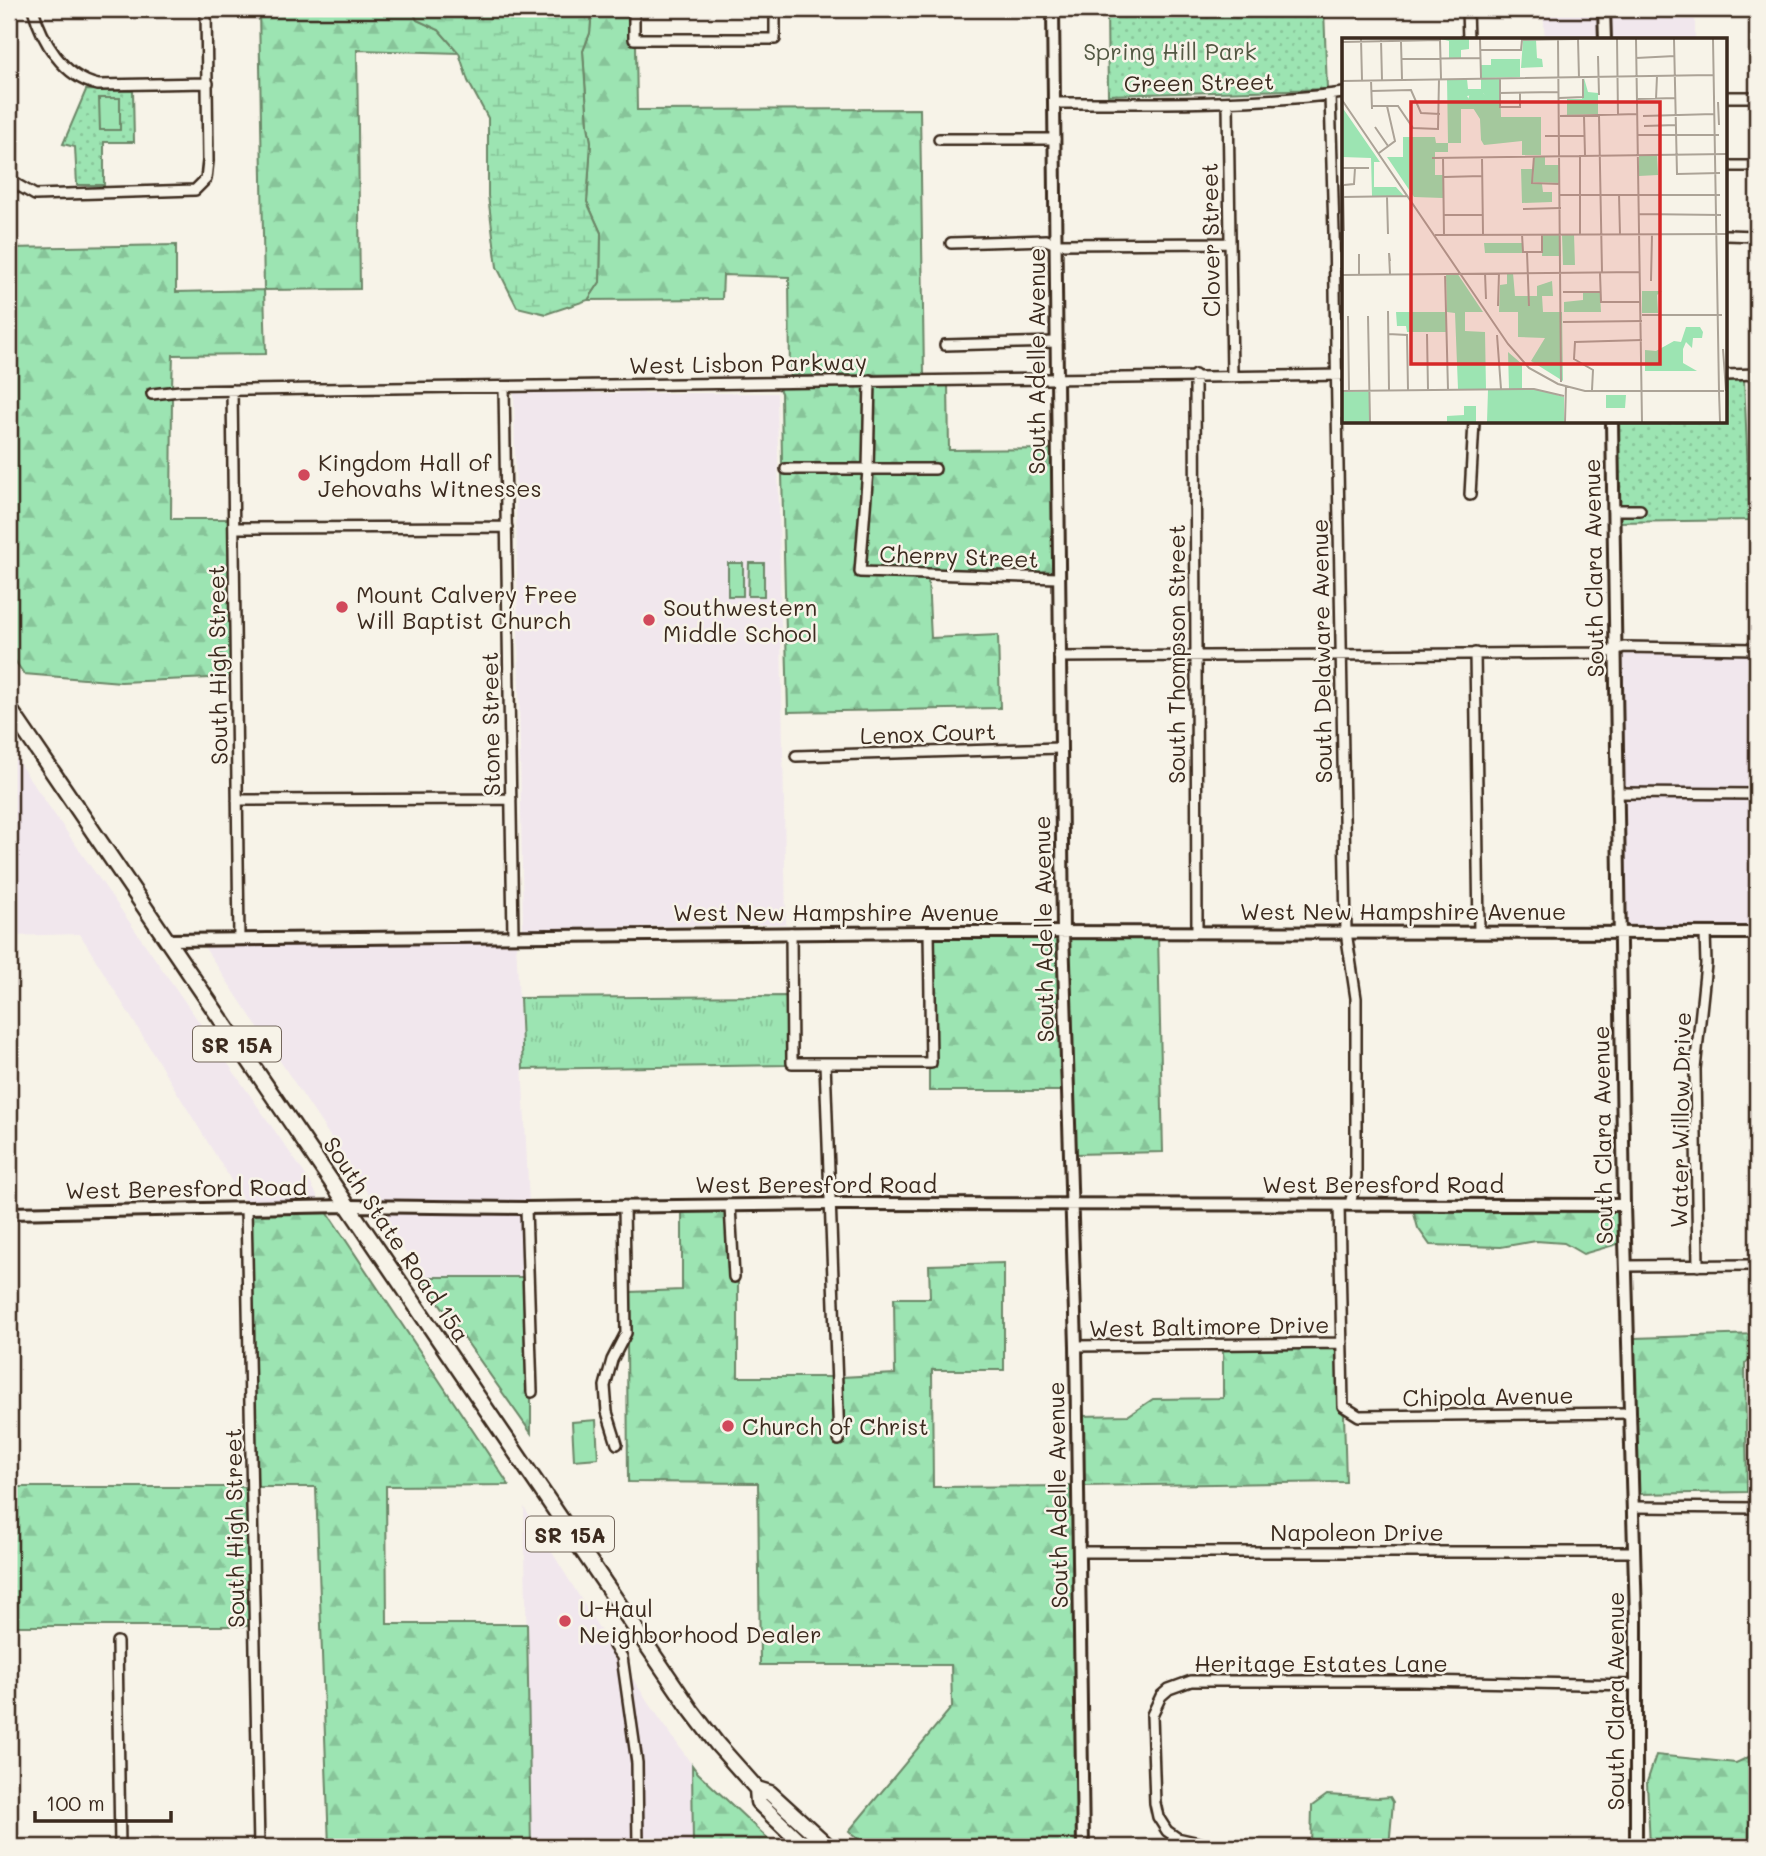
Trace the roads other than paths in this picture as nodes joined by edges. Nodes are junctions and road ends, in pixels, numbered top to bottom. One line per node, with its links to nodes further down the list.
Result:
1 (33, 9): 10 (street)
2 (206, 9): 10 (street)
3 (634, 9): 4 (street)
4 (775, 9)
5 (1052, 9): 15 (street, South Adelle Avenue)
6 (1467, 9): 8 (street)
7 (1604, 9): 9 (street)
8 (1468, 38)
9 (1605, 38)
10 (208, 83): 21 (street)
11 (1342, 93): 12 (street, Green Street)
12 (1330, 95): 16 (street, Green Street); 33 (street, South Delaware Avenue)
13 (1728, 97): 14 (street)
14 (1757, 97)
15 (1054, 103): 16 (street, Green Street); 18 (street, South Adelle Avenue)
16 (1228, 103): 25 (street, Clover Street)
17 (939, 139): 18 (street)
18 (1055, 139): 26 (street, South Adelle Avenue)
19 (1728, 166): 20 (street)
20 (1757, 166)
21 (9, 175)
22 (1728, 236): 23 (street)
23 (1757, 236)
24 (951, 243): 26 (street)
25 (1228, 243): 26 (street); 32 (street, Clover Street)
26 (1056, 244): 27 (street, South Adelle Avenue)
27 (1057, 342): 28 (street); 34 (street, South Adelle Avenue)
28 (944, 345)
29 (1728, 374): 30 (street)
30 (1757, 374)
31 (1195, 375): 32 (street, West Lisbon Parkway); 34 (street, West Lisbon Parkway); 55 (street, South Thompson Street)
32 (1232, 375): 33 (street, West Lisbon Parkway)
33 (1340, 375): 53 (street, South Delaware Avenue)
34 (1057, 378): 35 (street, West Lisbon Parkway); 49 (street, South Adelle Avenue)
35 (870, 380): 36 (street, West Lisbon Parkway); 43 (street)
36 (504, 387): 37 (street, West Lisbon Parkway); 47 (street, Stone Street)
37 (232, 390): 38 (street, West Lisbon Parkway); 48 (street, South High Street)
38 (152, 394)
39 (1474, 424): 44 (street)
40 (1612, 424): 45 (street, South Clara Avenue)
41 (786, 469): 43 (street)
42 (935, 469): 43 (street)
43 (868, 470): 49 (street, Cherry Street)
44 (1470, 495)
45 (1613, 510): 46 (street); 51 (street, South Clara Avenue)
46 (1640, 510)
47 (507, 527): 48 (street); 61 (street, Stone Street)
48 (235, 528): 62 (street, South High Street)
49 (1058, 578): 54 (street, South Adelle Avenue)
50 (1757, 649): 51 (street)
51 (1615, 650): 52 (street); 59 (street, South Clara Avenue)
52 (1475, 653): 53 (street); 67 (street)
53 (1340, 654): 55 (street); 66 (street, South Delaware Avenue)
54 (1059, 656): 55 (street); 57 (street, South Adelle Avenue)
55 (1194, 656): 65 (street, South Thompson Street)
56 (9, 708): 74 (highway, South State Road 15a / SR 15A)
57 (1060, 748): 58 (street, Lenox Court); 64 (street, South Adelle Avenue)
58 (796, 756)
59 (1617, 793): 60 (street); 69 (street, South Clara Avenue)
60 (1757, 794)
61 (510, 799): 62 (street); 72 (street, Stone Street)
62 (237, 800): 73 (street, South High Street)
63 (929, 932): 64 (street, West New Hampshire Avenue); 68 (street, West New Hampshire Avenue); 75 (street)
64 (1063, 932): 65 (street, West New Hampshire Avenue); 77 (street, South Adelle Avenue)
65 (1197, 932): 66 (street, West New Hampshire Avenue)
66 (1346, 932): 67 (street, West New Hampshire Avenue); 78 (street, South Delaware Avenue)
67 (1479, 932): 69 (street, West New Hampshire Avenue)
68 (791, 933): 72 (street, West New Hampshire Avenue); 75 (street)
69 (1619, 933): 70 (street, West New Hampshire Avenue); 79 (street, South Clara Avenue)
70 (1705, 933): 71 (street, West New Hampshire Avenue); 88 (street, Water Willow Drive)
71 (1757, 933)
72 (513, 936): 73 (street, West New Hampshire Avenue)
73 (239, 939): 74 (street, West New Hampshire Avenue)
74 (167, 940): 80 (highway, South State Road 15a / SR 15A)
75 (825, 1063): 76 (street)
76 (832, 1205): 77 (street, West Beresford Road); 82 (street, West Beresford Road); 95 (street)
77 (1072, 1205): 78 (street, West Beresford Road); 91 (street, South Adelle Avenue)
78 (1344, 1205): 79 (street, West Beresford Road); 90 (street, South Delaware Avenue)
79 (1624, 1205): 87 (street, South Clara Avenue)
80 (348, 1206): 83 (street, West Beresford Road); 84 (street, West Beresford Road); 104 (highway, South State Road 15a / SR 15A)
81 (624, 1206): 82 (street, West Beresford Road); 84 (street, West Beresford Road); 96 (street)
82 (730, 1206): 89 (street)
83 (246, 1208): 85 (street, West Beresford Road); 107 (street, South High Street)
84 (526, 1208): 92 (street)
85 (9, 1213)
86 (1752, 1265): 88 (street)
87 (1626, 1266): 88 (street); 94 (street, South Clara Avenue)
88 (1698, 1266)
89 (734, 1277)
90 (1342, 1343): 91 (street, West Baltimore Drive); 93 (street, South Delaware Avenue)
91 (1076, 1346): 99 (street, South Adelle Avenue)
92 (532, 1392)
93 (1348, 1411): 94 (street, Chipola Avenue)
94 (1630, 1413): 97 (street, South Clara Avenue)
95 (839, 1440)
96 (617, 1444)
97 (1633, 1507): 98 (street); 100 (street, South Clara Avenue)
98 (1757, 1508)
99 (1079, 1552): 100 (street, Napoleon Drive); 112 (street, South Adelle Avenue)
100 (1634, 1552): 103 (street, South Clara Avenue)
101 (117, 1642): 106 (street)
102 (614, 1646): 108 (street)
103 (1636, 1685): 113 (street, Heritage Estates Lane); 114 (street, South Clara Avenue)
104 (757, 1789): 105 (highway, South State Road 15a / SR 15A); 111 (highway, South State Road 15a / SR 15A)
105 (776, 1819): 109 (highway, South State Road 15a / SR 15A); 110 (highway)
106 (120, 1847)
107 (259, 1847)
108 (638, 1847)
109 (805, 1847)
110 (819, 1847)
111 (829, 1847)
112 (1083, 1847)
113 (1217, 1847)
114 (1636, 1847)

